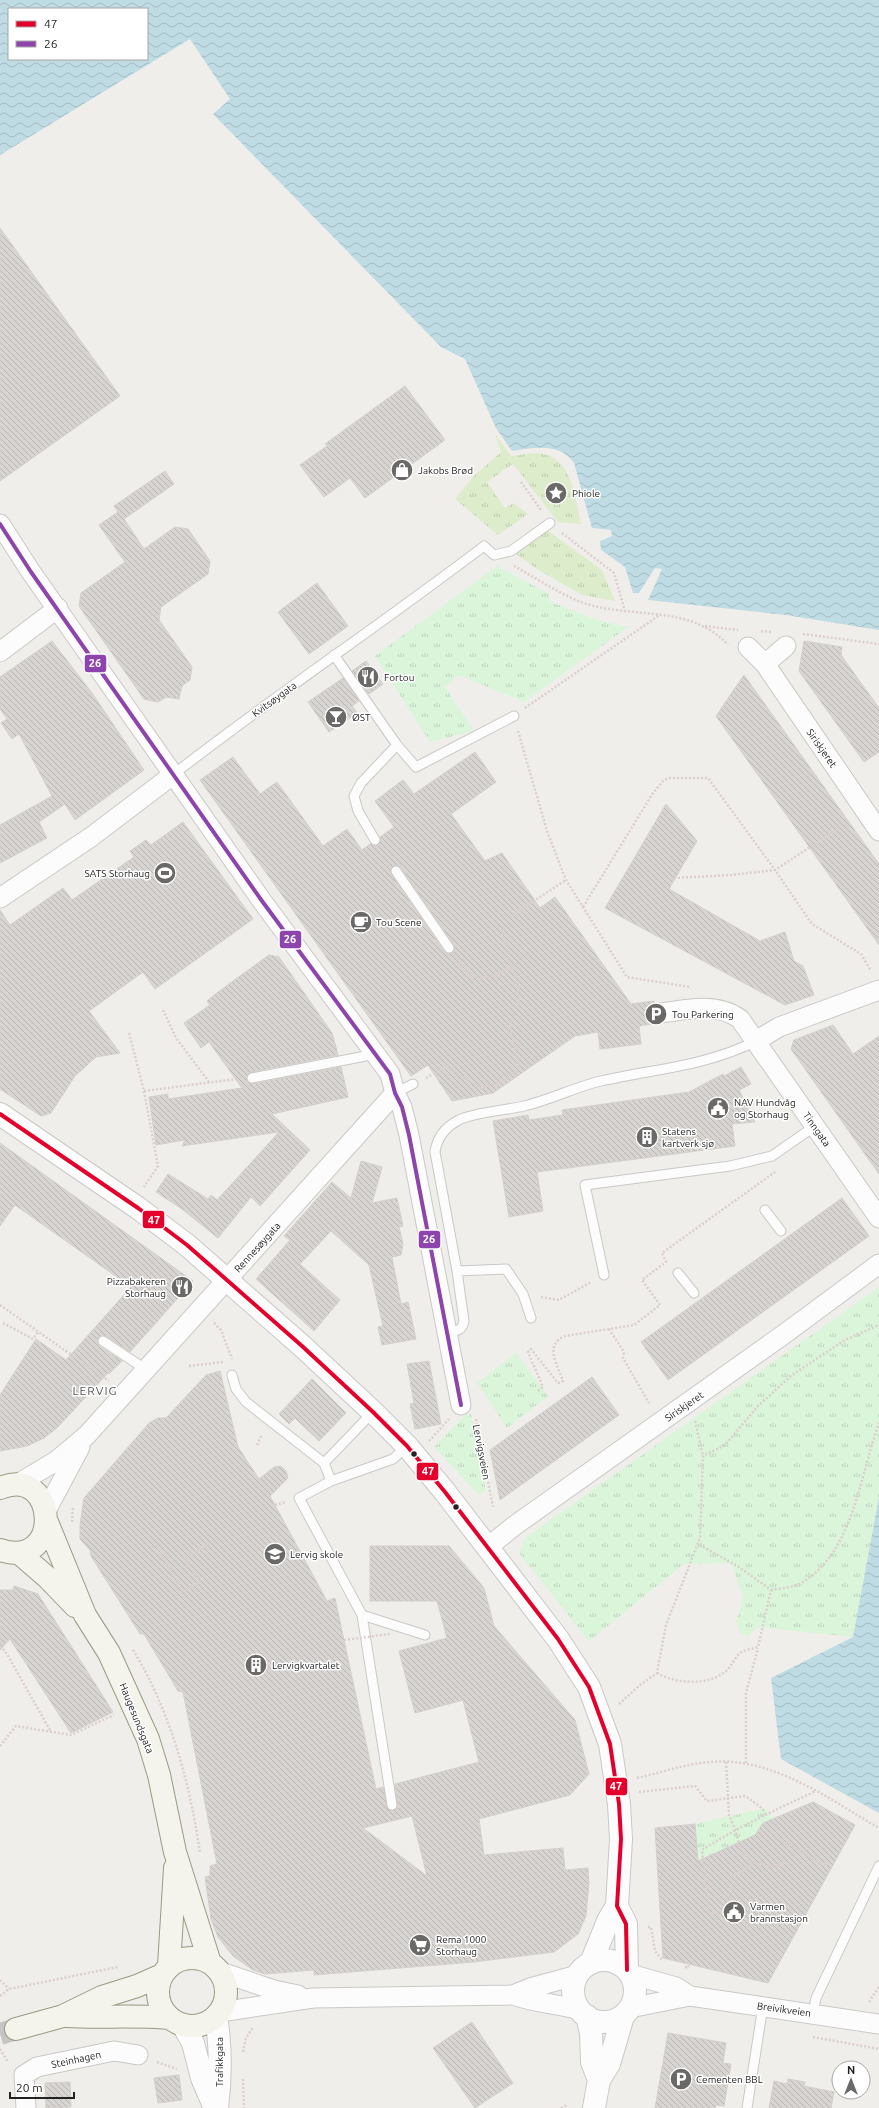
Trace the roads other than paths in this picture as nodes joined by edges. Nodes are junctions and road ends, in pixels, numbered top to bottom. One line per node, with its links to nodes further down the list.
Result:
1 (550, 523): 7 (lane, Kvitsøygata)
2 (0, 524): 3 (street)
3 (58, 608): 6 (street); 11 (street)
4 (786, 646): 8 (street)
5 (748, 647): 8 (street, Siriskjeret)
6 (0, 652)
7 (334, 655): 10 (lane); 11 (lane, Kvitsøygata)
8 (765, 664): 12 (street, Siriskjeret)
9 (514, 716): 10 (lane)
10 (397, 745): 13 (lane)
11 (174, 774): 15 (street, Kvitsøygata); 20 (street)
12 (879, 831)
13 (375, 840)
14 (396, 871): 16 (lane)
15 (0, 898)
16 (449, 948)
17 (879, 990): 19 (street)
18 (656, 1014): 19 (street, Tinngata)
19 (756, 1041): 25 (street, Tinngata); 30 (lane)
20 (376, 1054): 21 (lane); 23 (street)
21 (252, 1078)
22 (413, 1084): 23 (lane)
23 (395, 1094): 33 (street, Rennesøygata); 36 (street)
24 (0, 1114): 33 (street)
25 (815, 1126): 27 (street, Tinngata); 32 (lane)
26 (765, 1210): 28 (lane)
27 (879, 1218)
28 (781, 1231)
29 (879, 1264): 48 (street, Siriskjeret)
30 (457, 1271): 35 (lane); 36 (lane)
31 (678, 1273): 34 (lane)
32 (604, 1275)
33 (227, 1281): 38 (street, Rennesøygata); 41 (street)
34 (694, 1293)
35 (531, 1318)
36 (448, 1332): 40 (street)
37 (103, 1341): 38 (lane)
38 (145, 1369): 42 (street, Rennesøygata)
39 (232, 1375): 44 (lane)
40 (461, 1405)
41 (373, 1412): 43 (street); 44 (lane)
42 (87, 1436): 46 (street, Rennesøygata); 47 (street, Rennesøygata)
43 (417, 1445): 45 (lane); 48 (street)
44 (324, 1463): 45 (lane)
45 (331, 1481): 51 (lane)
46 (5, 1486): 47 (main road, Haugesundsgata)
47 (47, 1517): 49 (main road); 50 (main road, Haugesundsgata)
48 (488, 1547): 56 (street)
49 (7, 1553): 50 (main road, Haugesundsgata)
50 (84, 1615): 54 (main road, Haugesundsgata)
51 (362, 1615): 52 (lane); 53 (lane)
52 (426, 1635)
53 (392, 1805)
54 (176, 1852): 57 (main road, Haugesundsgata); 59 (main road, Haugesundsgata)
55 (879, 1866): 67 (lane)
56 (618, 1906): 58 (street); 60 (street)
57 (214, 1967): 59 (main road); 63 (street); 68 (main road)
58 (584, 1969): 60 (street); 61 (street); 66 (street)
59 (166, 1971): 69 (main road); 70 (main road)
60 (629, 1972): 62 (street, Breivikveien); 65 (street)
61 (514, 1995): 63 (street); 66 (street)
62 (690, 1996): 64 (street, Breivikveien); 65 (street, Breivikveien)
63 (313, 1998): 68 (street)
64 (763, 2006): 67 (street, Breivikveien); 78 (lane)
65 (627, 2012): 66 (street); 74 (street)
66 (583, 2013): 74 (street)
67 (813, 2013): 71 (street, Breivikveien)
68 (218, 2014): 70 (main road); 76 (street, Trafikkgata)
69 (63, 2016): 70 (main road); 72 (main road)
70 (176, 2021): 76 (street, Trafikkgata)
71 (879, 2024)
72 (16, 2029)
73 (138, 2055): 75 (street, Steinhagen)
74 (599, 2080): 77 (street)
75 (26, 2108)
76 (216, 2108)
77 (594, 2108)
78 (747, 2108)

